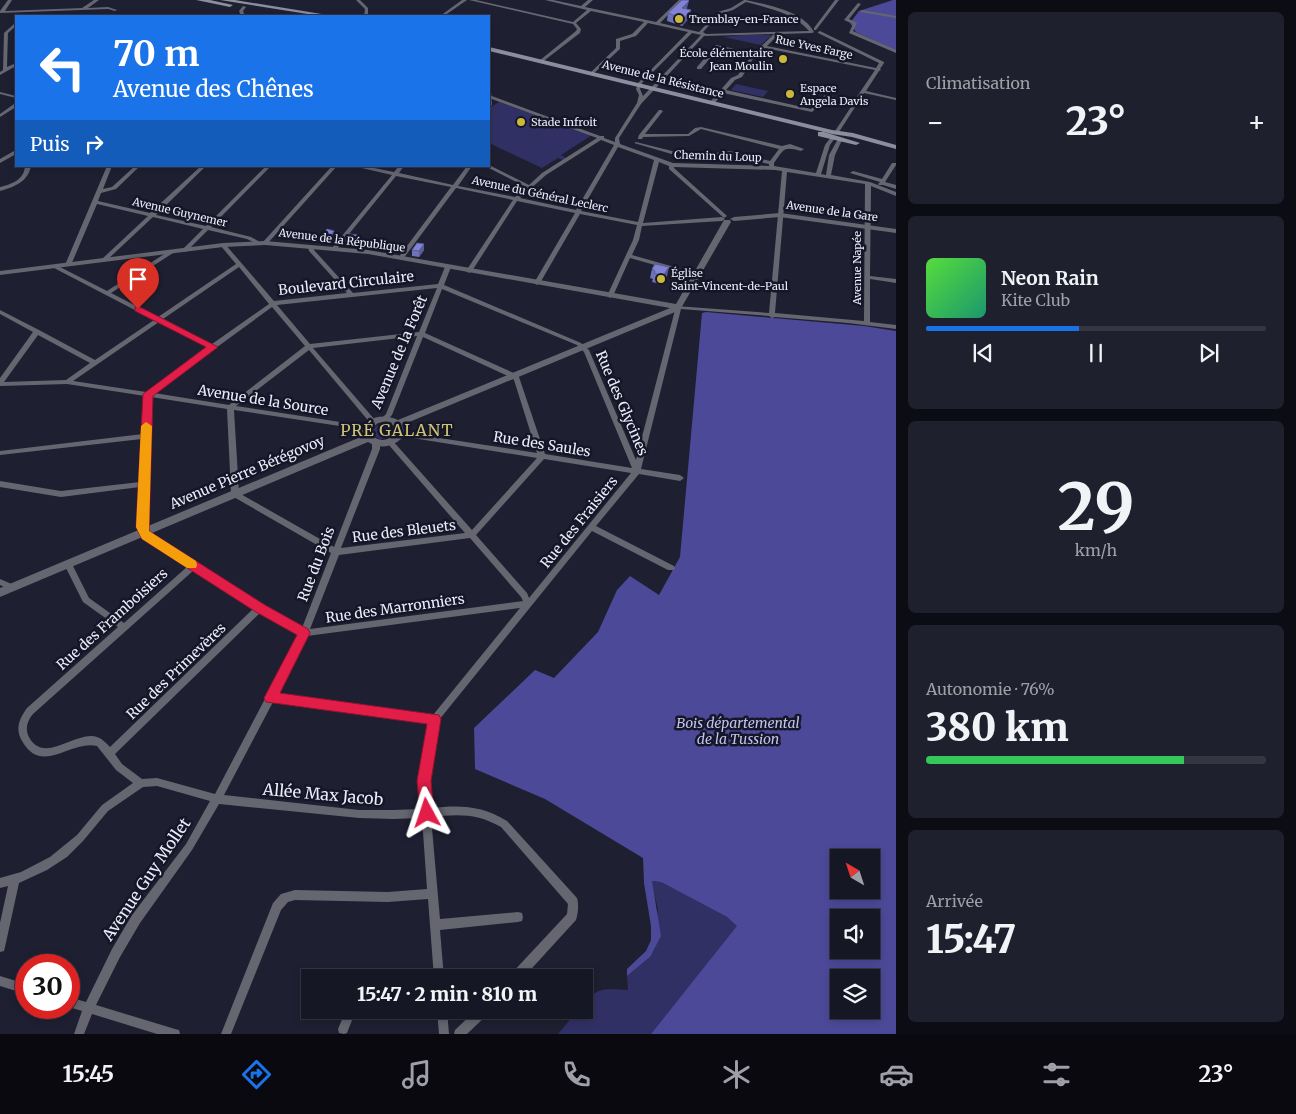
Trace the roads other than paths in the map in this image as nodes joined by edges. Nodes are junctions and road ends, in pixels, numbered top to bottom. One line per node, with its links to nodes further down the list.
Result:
1 (10, 0): 21 (street)
2 (29, 0): 3 (street)
3 (34, 0)
4 (97, 0): 15 (street)
5 (199, 0): 16 (main road)
6 (223, 0): 24 (main road)
7 (358, 0): 25 (street)
8 (464, 0): 26 (street)
9 (471, 0): 29 (street)
10 (547, 0): 17 (street)
11 (591, 0): 17 (street)
12 (681, 0): 30 (street)
13 (837, 0): 32 (street)
14 (859, 4): 38 (street)
15 (86, 7): 18 (street); 21 (street)
16 (244, 7): 22 (street); 23 (main road)
17 (582, 7): 19 (street)
18 (115, 10)
19 (591, 10): 28 (street); 29 (street)
20 (862, 11): 27 (street)
21 (1, 12)
22 (243, 15)
23 (299, 15)
24 (324, 15)
25 (366, 15)
26 (443, 15)
27 (896, 17)
28 (646, 22): 30 (street); 46 (street)
29 (574, 23): 41 (street)
30 (657, 24): 33 (street)
31 (15, 25): 45 (street)
32 (815, 31): 34 (street); 35 (street); 44 (street)
33 (690, 32): 34 (street); 47 (street)
34 (703, 34): 35 (street); 48 (street)
35 (778, 34): 36 (street)
36 (764, 46): 40 (street, Rue Yves Farge); 44 (street, Rue Yves Farge)
37 (490, 49): 41 (main road, Avenue de la Résistance)
38 (896, 52)
39 (490, 54): 47 (main road, Avenue de la Résistance)
40 (754, 54): 43 (street); 49 (street, Rue Yves Farge)
41 (541, 62): 46 (main road, Avenue de la Résistance)
42 (15, 65): 45 (street)
43 (699, 68)
44 (879, 70): 50 (street)
45 (2, 73)
46 (592, 74): 47 (main road, Avenue de la Résistance)
47 (639, 87): 48 (main road, Avenue de la Résistance); 57 (street)
48 (652, 91): 55 (main road, Avenue de la Résistance); 57 (street); 62 (main road, Avenue de la Résistance)
49 (722, 91): 55 (street, Rue Yves Farge); 56 (street)
50 (864, 92): 54 (street); 56 (street)
51 (0, 94): 53 (street)
52 (490, 96): 63 (street, Chemin du Loup)
53 (15, 97)
54 (896, 99)
55 (712, 103): 62 (main road, Avenue de la Résistance)
56 (857, 103): 62 (street)
57 (639, 104): 64 (street)
58 (15, 106): 60 (street)
59 (661, 111): 61 (street)
60 (0, 116)
61 (642, 136): 65 (street); 67 (street)
62 (838, 136): 66 (main road, Avenue de la Résistance); 70 (main road, Avenue de la Résistance); 90 (street); 91 (street)
63 (602, 137): 64 (street, Chemin du Loup); 95 (street)
64 (618, 143): 68 (street, Chemin du Loup); 102 (street)
65 (636, 143): 68 (street); 76 (street)
66 (896, 147)
67 (782, 148): 69 (street); 76 (street)
68 (630, 149): 72 (street, Chemin du Loup)
69 (801, 149)
70 (896, 152)
71 (13, 157): 73 (street)
72 (657, 159): 75 (street, Chemin du Loup); 106 (street)
73 (0, 161)
74 (894, 164): 93 (street)
75 (672, 165): 76 (street, Chemin du Loup); 105 (street)
76 (772, 165): 87 (street, Chemin du Loup)
77 (28, 167): 97 (street)
78 (110, 167): 98 (street)
79 (137, 167): 98 (street)
80 (203, 167): 103 (street)
81 (268, 167): 108 (street)
82 (334, 167): 110 (street)
83 (360, 167): 89 (street, Avenue du Général Leclerc)
84 (401, 167): 89 (street)
85 (469, 167): 94 (street)
86 (489, 167): 95 (street)
87 (785, 169): 90 (street, Chemin du Loup); 104 (street)
88 (853, 173): 93 (street)
89 (395, 174): 94 (street, Avenue du Général Leclerc); 113 (street)
90 (818, 174): 91 (street, Chemin du Loup)
91 (828, 176): 92 (street, Chemin du Loup)
92 (868, 183): 93 (street, Chemin du Loup); 107 (street, Avenue Napée)
93 (881, 183): 96 (street); 99 (street, Chemin du Loup)
94 (454, 186): 100 (street, Avenue du Général Leclerc); 117 (street)
95 (530, 187): 100 (street)
96 (896, 187)
97 (0, 189)
98 (99, 192): 101 (street)
99 (896, 194)
100 (516, 199): 102 (street, Avenue du Général Leclerc); 123 (street)
101 (95, 202): 103 (street, Avenue Guynemer); 120 (street)
102 (578, 212): 106 (street, Avenue du Général Leclerc); 128 (street)
103 (151, 215): 108 (street, Avenue Guynemer); 118 (street)
104 (780, 215): 105 (street, Avenue de la Gare); 107 (street, Avenue de la Gare); 138 (street)
105 (727, 219): 106 (street, Avenue du Général Leclerc); 125 (street)
106 (640, 224): 116 (street)
107 (866, 227): 109 (street, Avenue de la Gare); 126 (street, Avenue Napée)
108 (207, 228): 110 (street, Avenue Guynemer); 114 (street)
109 (896, 231)
110 (262, 243): 111 (street, Avenue de la République); 112 (street, Avenue de la République)
111 (223, 245): 114 (street, Avenue de la République); 119 (street)
112 (311, 247): 113 (street, Avenue de la République); 131 (street)
113 (334, 249): 117 (street, Avenue de la République)
114 (185, 250): 115 (street, Avenue de la République)
115 (171, 252): 118 (street, Avenue de la République); 130 (street)
116 (628, 256): 125 (street); 132 (street)
117 (401, 258): 122 (street, Avenue de la République)
118 (104, 260): 120 (street, Avenue de la République)
119 (240, 264): 133 (street); 139 (street)
120 (68, 265): 121 (street, Avenue de la République)
121 (56, 267): 124 (street, Avenue de la République); 130 (street)
122 (448, 267): 123 (street, Avenue de la République); 129 (street, Avenue de la Forêt)
123 (469, 271): 128 (street, Avenue de la République)
124 (0, 273)
125 (697, 275): 135 (street)
126 (868, 277): 127 (street); 140 (street, Avenue Napée)
127 (896, 282)
128 (537, 283): 132 (street, Avenue de la République)
129 (440, 286): 131 (street, Boulevard Circulaire); 143 (street, Avenue de la Forêt); 146 (street, Boulevard Circulaire)
130 (107, 293): 139 (street)
131 (352, 295): 133 (street, Boulevard Circulaire)
132 (610, 296): 134 (street, Avenue de la République)
133 (274, 304): 144 (street); 145 (street, Boulevard Circulaire)
134 (658, 305): 135 (street, Avenue de la République); 137 (street)
135 (678, 307): 137 (street); 138 (street); 161 (street, Rue des Fraisiers)
136 (0, 312): 142 (street)
137 (659, 315): 146 (street)
138 (772, 316): 140 (street)
139 (159, 319): 145 (street); 147 (street)
140 (867, 324): 141 (street)
141 (896, 327)
142 (37, 331): 147 (street); 150 (street)
143 (421, 334): 144 (street); 148 (street); 153 (street, Avenue de la Forêt)
144 (310, 346): 152 (street); 155 (street)
145 (213, 347): 151 (street, Boulevard Circulaire)
146 (582, 347): 148 (street); 161 (street, Rue des Glycines)
147 (95, 362): 149 (street)
148 (514, 376): 154 (street); 160 (street)
149 (67, 382): 150 (street, Avenue de la Source); 151 (street, Avenue de la Source)
150 (0, 384)
151 (148, 394): 152 (street, Avenue de la Source); 157 (street)
152 (230, 408): 155 (street, Avenue de la Source); 165 (street)
153 (384, 419): 154 (street); 155 (street)
154 (397, 424): 156 (street)
155 (371, 433): 158 (street); 165 (street, Avenue Pierre Bérégovoy); 169 (street, Rue du Bois)
156 (400, 434): 158 (street); 160 (street, Rue des Saules)
157 (146, 436): 159 (street); 164 (street)
158 (390, 442): 168 (street)
159 (0, 453)
160 (542, 457): 161 (street, Rue des Saules); 168 (street)
161 (637, 471): 162 (street, Rue des Saules); 166 (street, Rue des Fraisiers)
162 (680, 478)
163 (0, 484): 164 (street)
164 (144, 484): 167 (street)
165 (235, 494): 167 (street, Avenue Pierre Bérégovoy); 169 (street, Rue des Bleuets)
166 (591, 527): 172 (street); 176 (street, Rue des Fraisiers)
167 (144, 532): 170 (street, Avenue Pierre Bérégovoy); 171 (street)
168 (472, 535): 169 (street, Rue des Bleuets); 176 (street)
169 (336, 552): 179 (street, Rue du Bois)
170 (68, 564): 174 (street, Avenue Pierre Bérégovoy); 178 (street)
171 (193, 566): 177 (street); 178 (street, Rue des Framboisiers)
172 (671, 568)
173 (0, 582): 174 (street)
174 (12, 588): 175 (street, Avenue Pierre Bérégovoy)
175 (0, 593)
176 (528, 604): 179 (street, Rue des Marronniers); 181 (street, Rue des Fraisiers)
177 (260, 608): 179 (street); 182 (street, Rue des Primevères)
178 (124, 627): 182 (street, Rue des Framboisiers)
179 (304, 633): 180 (street, Rue du Bois)
180 (270, 698): 181 (street); 184 (street, Rue du Bois)
181 (435, 719): 185 (street)
182 (110, 753): 183 (street)
183 (141, 783): 184 (street, Allée Max Jacob); 186 (street)
184 (217, 798): 185 (street, Allée Max Jacob); 197 (street, Avenue Guy Mollet)
185 (427, 813): 188 (street); 193 (street, Allée Max Jacob)
186 (14, 881): 187 (street); 191 (street)
187 (0, 884)
188 (432, 894): 190 (street); 204 (street)
189 (518, 917): 190 (street)
190 (435, 925): 192 (street)
191 (0, 947)
192 (438, 969)
193 (523, 969)
194 (0, 981): 195 (street)
195 (15, 986)
196 (80, 1005): 197 (street)
197 (89, 1007): 202 (street, Avenue Guy Mollet); 203 (street)
198 (347, 1019): 201 (street)
199 (443, 1019): 205 (street)
200 (475, 1019): 206 (street)
201 (343, 1029)
202 (79, 1034)
203 (175, 1034)
204 (226, 1034)
205 (444, 1034)
206 (459, 1034)

